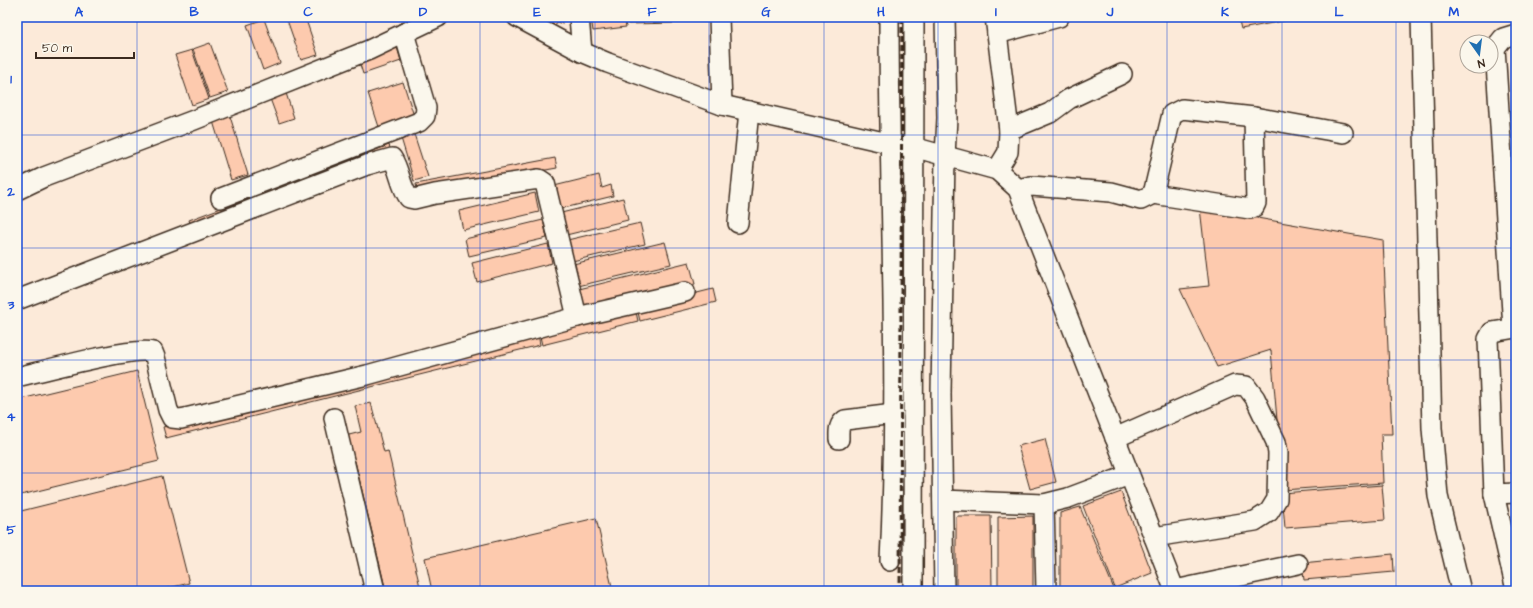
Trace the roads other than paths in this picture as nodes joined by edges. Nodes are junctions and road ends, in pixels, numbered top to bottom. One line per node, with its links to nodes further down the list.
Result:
1 (438, 17): 11 (street)
2 (517, 17): 13 (street)
3 (579, 17): 13 (street)
4 (718, 17): 15 (street)
5 (889, 17): 20 (street)
6 (914, 17): 21 (street)
7 (945, 17): 22 (street)
8 (1059, 17): 10 (street)
9 (1421, 17): 52 (street)
10 (996, 26): 18 (street)
11 (404, 33): 25 (street); 27 (street)
12 (1516, 34): 32 (street)
13 (582, 52): 15 (street)
14 (1122, 74): 18 (street)
15 (722, 105): 16 (street)
16 (749, 111): 20 (street); 28 (street)
17 (1254, 117): 19 (street); 26 (street); 26 (street)
18 (1009, 130): 23 (street)
19 (1343, 133)
20 (890, 143): 21 (street); 34 (street)
21 (913, 147): 22 (street); 48 (street)
22 (944, 156): 23 (street); 41 (street)
23 (998, 170): 24 (street)
24 (1018, 189): 26 (street); 36 (street)
25 (17, 190)
26 (1153, 194)
27 (221, 198)
28 (738, 223)
29 (685, 292): 31 (street)
30 (17, 300): 31 (street)
31 (577, 317): 33 (street)
32 (1514, 328): 40 (street)
33 (17, 377)
34 (894, 414): 37 (street); 44 (street)
35 (334, 418): 47 (street)
36 (1115, 438): 38 (street); 43 (street)
37 (839, 439)
38 (1129, 475): 42 (street); 43 (street)
39 (1516, 493): 40 (street)
40 (1494, 494): 46 (street)
41 (943, 500): 42 (street); 49 (street)
42 (1044, 504): 50 (street)
43 (1154, 537): 51 (street)
44 (890, 561)
45 (1298, 564): 51 (street)
46 (1516, 590)
47 (375, 591)
48 (913, 591)
49 (944, 591)
50 (1046, 591)
51 (1175, 591)
52 (1461, 591)

